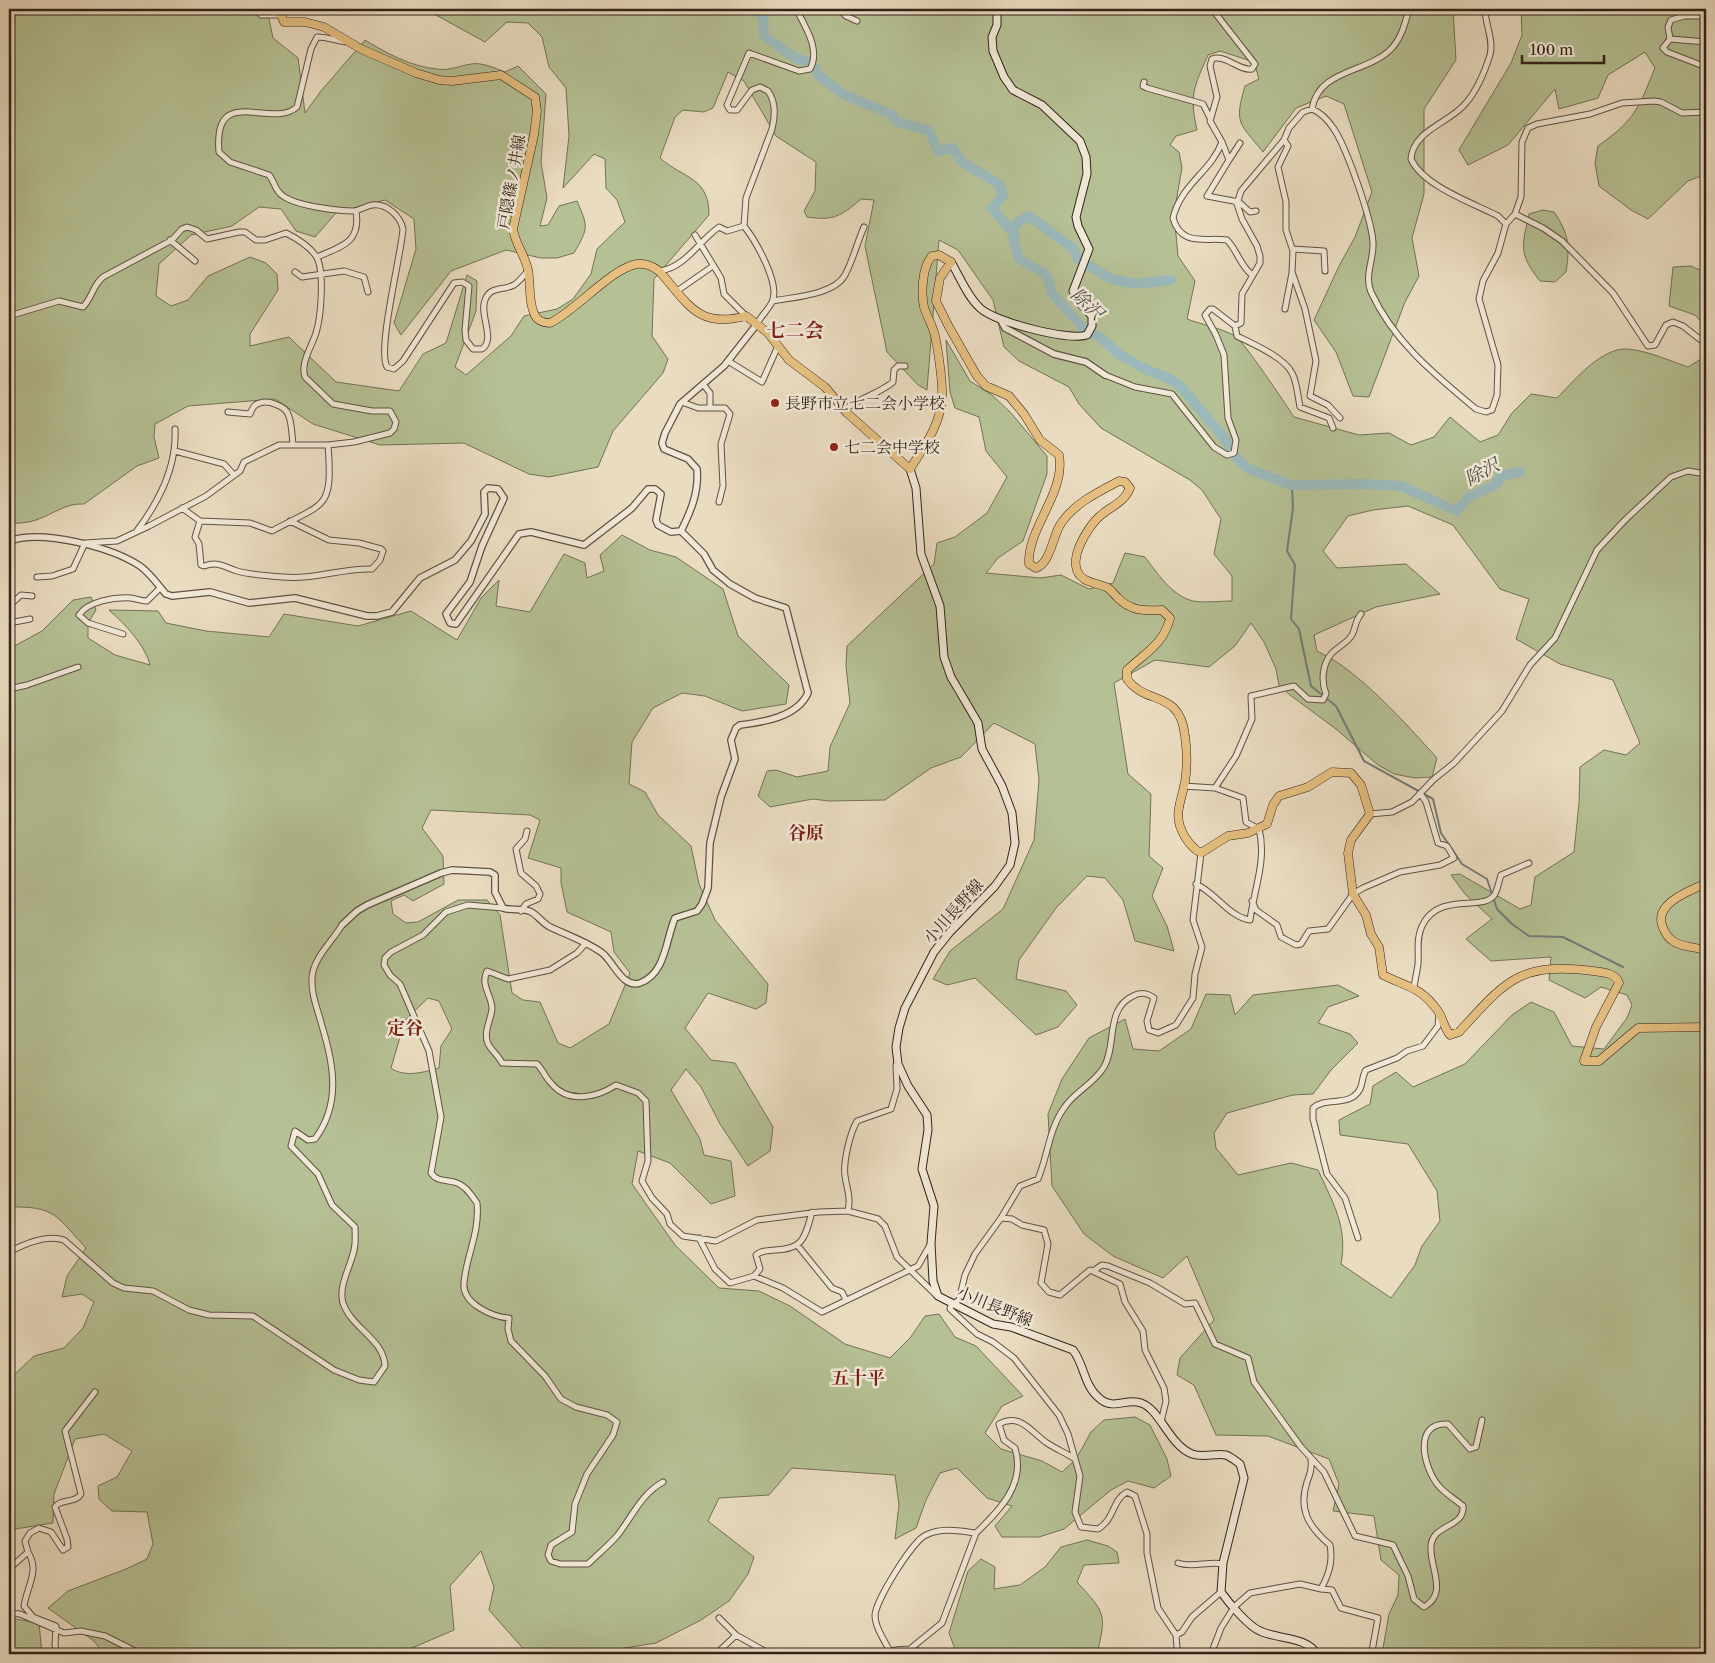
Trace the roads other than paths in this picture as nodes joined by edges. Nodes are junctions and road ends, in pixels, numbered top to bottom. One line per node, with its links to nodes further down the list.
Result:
1 (256, 9): 9 (street)
2 (309, 9): 9 (main road)
3 (796, 9): 29 (street)
4 (839, 9): 11 (street)
5 (996, 9): 52 (main road)
6 (1212, 9): 19 (street)
7 (1409, 9): 17 (street)
8 (1485, 9): 28 (street)
9 (280, 15): 13 (main road, 戸隠篠ノ井線)
10 (1706, 16): 12 (street)
11 (858, 21)
12 (1670, 39): 14 (street); 15 (street)
13 (351, 42): 25 (street); 39 (main road, 戸隠篠ノ井線)
14 (1706, 42)
15 (1706, 67)
16 (1144, 82): 19 (street)
17 (1312, 109): 20 (street); 28 (street)
18 (1706, 112): 27 (street)
19 (1210, 119): 21 (street)
20 (1284, 140): 24 (street); 34 (street)
21 (1222, 142): 23 (street); 45 (street)
22 (1240, 143): 23 (street)
23 (1230, 160): 24 (street)
24 (1237, 204): 26 (street); 45 (street)
25 (356, 211): 35 (street); 39 (street)
26 (1256, 211)
27 (1515, 214): 28 (street); 55 (street)
28 (1506, 224)
29 (744, 226): 33 (street); 48 (street)
30 (864, 227): 48 (street)
31 (695, 235): 33 (street)
32 (170, 240): 35 (street); 36 (street); 50 (street)
33 (700, 242): 38 (street); 40 (street)
34 (1292, 248): 41 (street); 43 (street)
35 (317, 257): 44 (street)
36 (195, 261)
37 (951, 262): 52 (main road); 71 (main road); 92 (main road)
38 (713, 266): 46 (street); 51 (street)
39 (528, 271): 40 (main road, 戸隠篠ノ井線)
40 (658, 271): 46 (main road)
41 (1325, 271)
42 (295, 272): 44 (street)
43 (1292, 272): 49 (street); 65 (street)
44 (321, 273): 47 (street); 69 (street)
45 (1251, 274): 54 (street)
46 (677, 291): 51 (main road)
47 (368, 292)
48 (773, 301): 53 (street)
49 (1285, 309)
50 (9, 316)
51 (746, 316): 53 (main road)
52 (1000, 319): 59 (street)
53 (756, 324): 56 (main road); 57 (street)
54 (1235, 326): 59 (street); 66 (street)
55 (1706, 344)
56 (778, 346): 57 (street); 63 (main road)
57 (728, 360): 60 (street)
58 (904, 366): 63 (street)
59 (1105, 376)
60 (703, 384): 61 (street); 62 (street)
61 (682, 402): 62 (street); 78 (street)
62 (710, 408): 74 (street)
63 (844, 410): 71 (main road)
64 (228, 412): 68 (street)
65 (1340, 418)
66 (1333, 428)
67 (175, 429): 70 (street)
68 (293, 445): 69 (street); 73 (street)
69 (328, 445): 77 (street)
70 (175, 450): 73 (street); 79 (street)
71 (910, 469): 112 (main road, 小川長野線)
72 (1706, 474): 94 (street)
73 (234, 476): 75 (street)
74 (719, 502)
75 (182, 508): 76 (street); 79 (street)
76 (200, 521): 77 (street); 77 (street)
77 (290, 521)
78 (680, 531): 83 (street); 107 (street)
79 (135, 533): 81 (street)
80 (9, 541): 81 (street)
81 (85, 543): 82 (street); 83 (street)
82 (38, 577)
83 (160, 588): 89 (street)
84 (32, 596): 85 (street)
85 (9, 606)
86 (1361, 614): 93 (street)
87 (30, 619): 88 (street)
88 (9, 623)
89 (123, 634)
90 (78, 667): 91 (street)
91 (9, 689)
92 (1183, 786): 93 (street); 98 (main road)
93 (1215, 788): 96 (street)
94 (1420, 793): 95 (street); 102 (street)
95 (1370, 814): 96 (main road); 102 (main road)
96 (1259, 829): 98 (main road); 103 (street)
97 (527, 831): 105 (street)
98 (1200, 853): 101 (street)
99 (1529, 863): 109 (street)
100 (1706, 883): 108 (main road)
101 (1196, 884): 103 (street); 115 (street)
102 (1353, 894): 103 (street); 109 (main road)
103 (1252, 901)
104 (503, 908): 105 (street); 106 (street); 132 (street)
105 (521, 911): 107 (street)
106 (342, 925): 120 (street)
107 (586, 943): 116 (street)
108 (1706, 950)
109 (1414, 987): 110 (main road)
110 (1439, 1012): 111 (main road); 117 (street)
111 (1706, 1027)
112 (898, 1064): 113 (street); 118 (main road, 小川長野線)
113 (848, 1211): 114 (street); 121 (street)
114 (812, 1212): 116 (street); 119 (street)
115 (1001, 1218): 122 (street); 126 (street)
116 (699, 1238): 123 (street)
117 (1358, 1238)
118 (931, 1243): 121 (street); 124 (main road, 小川長野線)
119 (798, 1246): 123 (street); 125 (street)
120 (9, 1252)
121 (912, 1270): 124 (street); 125 (street)
122 (1093, 1271): 129 (street); 131 (street)
123 (754, 1276): 125 (street)
124 (938, 1296): 126 (main road, 小川長野線)
125 (846, 1300)
126 (951, 1305): 129 (main road, 小川長野線); 130 (street)
127 (95, 1392): 134 (street)
128 (1482, 1420): 131 (street)
129 (1161, 1423): 136 (main road, 小川長野線)
130 (1076, 1459): 133 (street); 145 (street)
131 (1310, 1459): 138 (street)
132 (663, 1482)
133 (976, 1533): 146 (street); 148 (street)
134 (28, 1552): 137 (street); 143 (street)
135 (1178, 1563): 136 (street)
136 (1223, 1564): 139 (main road, 小川長野線)
137 (9, 1569)
138 (1321, 1589): 140 (street); 147 (street)
139 (1221, 1592): 140 (main road); 145 (street)
140 (1234, 1607): 157 (street); 158 (main road)
141 (9, 1613): 143 (street)
142 (719, 1618): 144 (street)
143 (55, 1630): 149 (street); 150 (street)
144 (736, 1635): 153 (street); 154 (street)
145 (1176, 1635): 156 (street)
146 (910, 1649): 148 (street); 155 (street)
147 (1372, 1650)
148 (888, 1653)
149 (57, 1654)
150 (141, 1654)
151 (402, 1654): 152 (street)
152 (413, 1654)
153 (716, 1654)
154 (770, 1654)
155 (926, 1654)
156 (1180, 1654)
157 (1211, 1654)
158 (1317, 1654)

